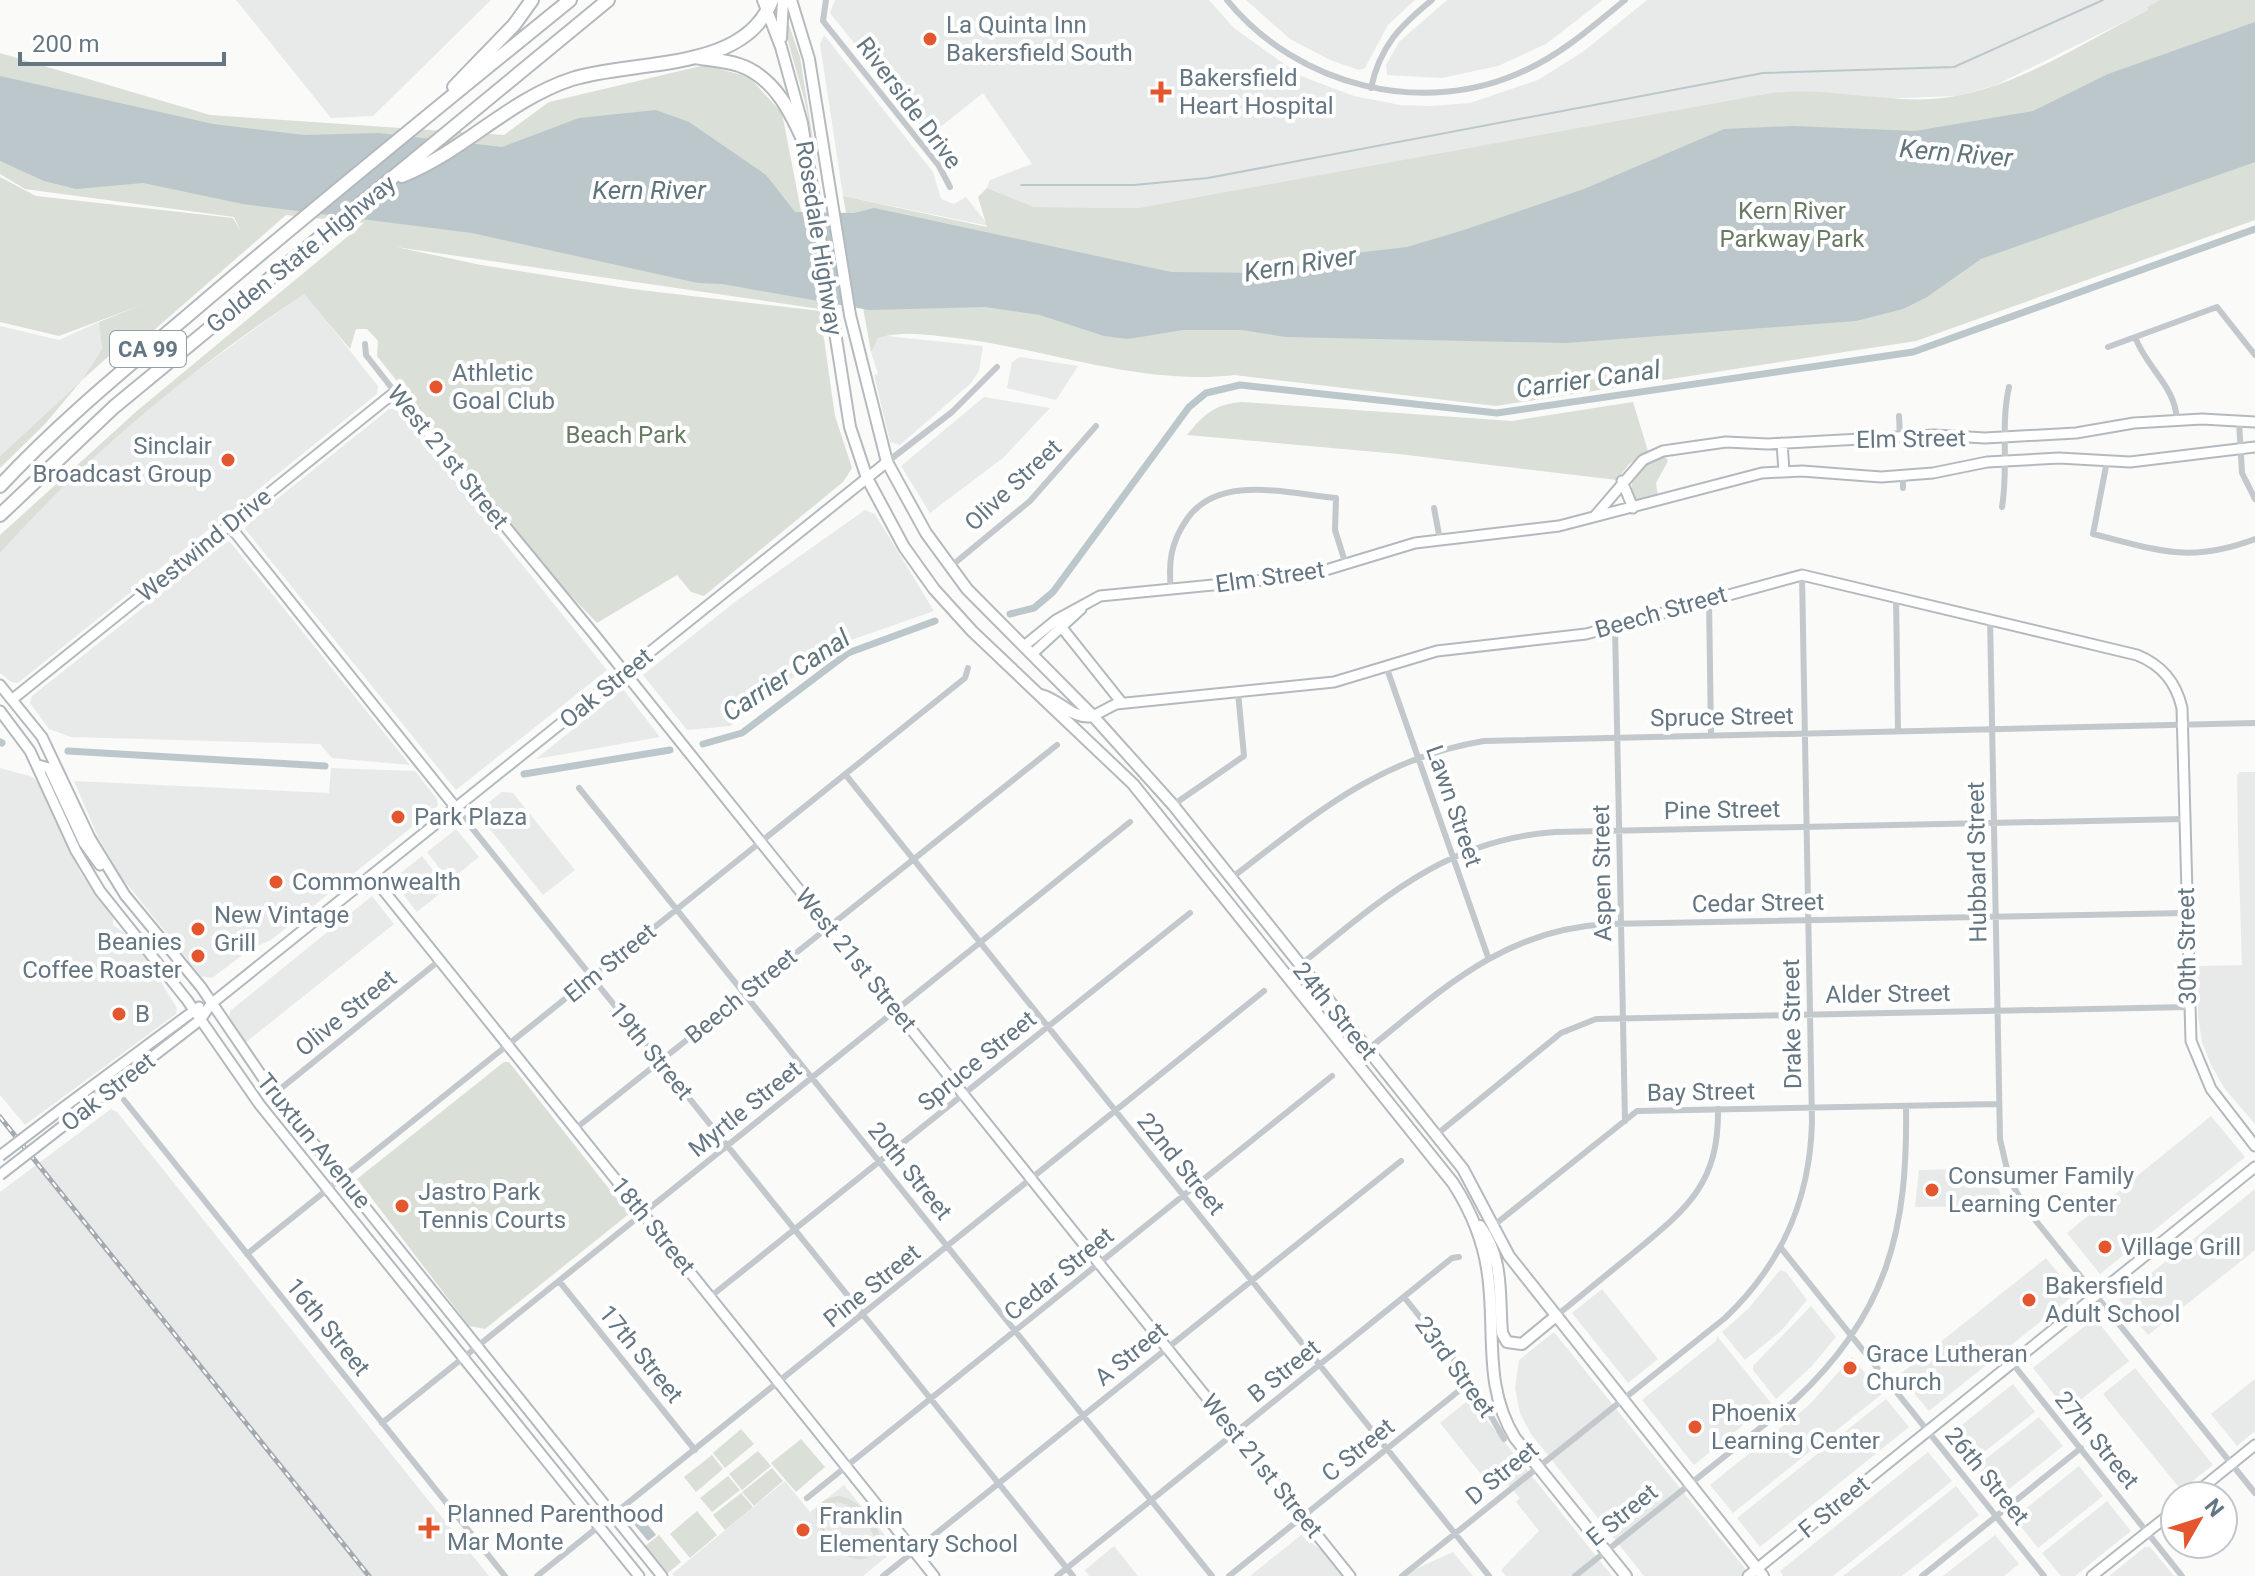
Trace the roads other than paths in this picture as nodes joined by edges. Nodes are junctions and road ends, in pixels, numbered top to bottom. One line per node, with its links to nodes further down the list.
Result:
1 (532, 0): 14 (highway)
2 (570, 0): 14 (highway, Golden State Highway / CA 99)
3 (608, 0): 16 (highway, Golden State Highway / CA 99)
4 (783, 0): 11 (main road)
5 (791, 0): 37 (main road, Rosedale Highway)
6 (826, 0): 17 (street, Riverside Drive)
7 (1227, 0): 13 (street)
8 (1432, 0): 13 (street)
9 (1625, 0): 13 (street)
10 (768, 4): 11 (main road, Rosedale Highway); 12 (highway)
11 (781, 47): 15 (main road, Rosedale Highway)
12 (695, 57): 15 (highway); 16 (highway)
13 (1371, 88)
14 (425, 119): 42 (highway, Golden State Highway / CA 99)
15 (806, 146): 40 (main road, Rosedale Highway)
16 (392, 181): 48 (highway, Golden State Highway / CA 99)
17 (950, 187)
18 (2135, 337): 20 (street); 21 (street); 26 (street)
19 (365, 344): 24 (street, West 21st Street)
20 (2108, 347)
21 (2255, 355)
22 (997, 367): 37 (street, Oak Street)
23 (2009, 387): 31 (street)
24 (395, 392): 50 (street, Westwind Drive); 66 (street, West 21st Street)
25 (1899, 416): 30 (street)
26 (2177, 420): 27 (street, Elm Street); 31 (street, Elm Street)
27 (2239, 421): 28 (street, Elm Street); 33 (street)
28 (2255, 422)
29 (1096, 426): 54 (street, Olive Street)
30 (1900, 436): 31 (street, Elm Street); 32 (street, Elm Street)
31 (2004, 437): 35 (street)
32 (1782, 443): 38 (street); 41 (street, Elm Street)
33 (2241, 447): 34 (street, Elm Street); 36 (street, Elm Street); 44 (street)
34 (2255, 447)
35 (2006, 461): 36 (street, Elm Street); 39 (street, Elm Street); 45 (street)
36 (2107, 461): 51 (street)
37 (887, 462): 40 (street, Oak Street); 54 (main road, 24th Street)
38 (1784, 471): 39 (street, Elm Street); 47 (street, Elm Street)
39 (1903, 475): 43 (street)
40 (867, 478): 66 (street, Oak Street); 69 (main road, 24th Street)
41 (1622, 481): 47 (street); 49 (street, Elm Street)
42 (0, 486)
43 (1903, 488)
44 (2255, 499)
45 (2002, 507)
46 (1434, 508): 52 (street)
47 (1633, 508): 49 (street, Elm Street)
48 (0, 515)
49 (1595, 516): 52 (street, Elm Street)
50 (229, 525): 70 (street, Westwind Drive); 87 (street, 19th Street)
51 (2255, 539)
52 (1440, 540): 53 (street, Elm Street)
53 (1346, 565): 56 (street, Elm Street); 56 (street)
54 (950, 567): 63 (main road, 24th Street)
55 (1802, 575): 57 (street, Beech Street); 58 (street, Beech Street); 78 (street, Drake Street)
56 (1171, 589): 59 (street, Elm Street)
57 (1896, 595): 60 (street, Beech Street); 77 (street)
58 (1709, 599): 61 (street, Beech Street); 79 (street)
59 (1085, 604): 62 (street); 63 (street, Elm Street)
60 (1990, 618): 75 (street, Beech Street); 76 (street, Hubbard Street)
61 (1615, 626): 64 (street, Beech Street); 80 (street, Aspen Street)
62 (1063, 629): 63 (street); 71 (street)
63 (1028, 650): 73 (main road, 24th Street)
64 (1386, 666): 68 (street, Beech Street); 82 (street, Lawn Street)
65 (968, 668): 84 (street, Elm Street)
66 (625, 673): 87 (street, Oak Street); 93 (street, West 21st Street)
67 (0, 685): 70 (street, Truxtun Avenue)
68 (1238, 692): 71 (street, Beech Street); 86 (street)
69 (1039, 694): 73 (main road); 149 (main road, 24th Street)
70 (14, 698): 96 (street, Truxtun Avenue)
71 (1122, 703): 73 (street, Beech Street)
72 (0, 711): 83 (street, Truxtun Avenue)
73 (1093, 716): 86 (main road, 24th Street)
74 (2255, 723): 75 (street, Spruce Street)
75 (2183, 726): 76 (street, Spruce Street); 88 (street, 30th Street)
76 (1992, 729): 77 (street, Spruce Street); 90 (street, Hubbard Street)
77 (1898, 731): 78 (street, Spruce Street)
78 (1805, 733): 79 (street, Spruce Street); 91 (street, Drake Street)
79 (1711, 735): 80 (street, Spruce Street)
80 (1617, 737): 82 (street, Spruce Street); 92 (street, Aspen Street)
81 (1057, 745): 95 (street, Beech Street)
82 (1418, 756): 94 (street, Lawn Street); 98 (street, Spruce Street)
83 (38, 765): 96 (street); 115 (street, Truxtun Avenue)
84 (845, 774): 93 (street, Elm Street); 95 (street, 22nd Street)
85 (579, 788): 99 (street, 20th Street)
86 (1173, 805): 98 (main road, 24th Street)
87 (456, 808): 97 (street, Oak Street); 110 (street, 19th Street)
88 (2185, 819): 90 (street, Pine Street); 101 (street, 30th Street)
89 (1130, 822): 106 (street, Myrtle Street)
90 (1994, 823): 91 (street, Pine Street); 102 (street, Hubbard Street)
91 (1807, 827): 92 (street, Pine Street); 103 (street, Drake Street)
92 (1619, 830): 94 (street, Pine Street); 104 (street, Aspen Street)
93 (761, 841): 99 (street, Elm Street); 105 (street, West 21st Street)
94 (1452, 856): 107 (street, Lawn Street); 109 (street, Pine Street)
95 (913, 858): 105 (street, Beech Street); 106 (street, 22nd Street)
96 (111, 876): 113 (street, Truxtun Avenue)
97 (372, 876): 108 (street, 18th Street); 113 (street, Oak Street)
98 (1230, 879): 109 (main road, 24th Street)
99 (676, 909): 110 (street, Elm Street); 112 (street, 20th Street)
100 (1190, 913): 121 (street, Spruce Street)
101 (2186, 913): 102 (street, Cedar Street); 114 (street, 30th Street)
102 (1996, 917): 103 (street, Cedar Street); 117 (street, Hubbard Street)
103 (1808, 920): 104 (street, Cedar Street); 118 (street, Drake Street)
104 (1621, 924): 107 (street, Cedar Street); 119 (street, Aspen Street)
105 (829, 926): 112 (street, Beech Street); 116 (street, West 21st Street)
106 (981, 943): 116 (street, Myrtle Street); 121 (street, 22nd Street)
107 (1488, 957): 123 (street, Cedar Street)
108 (440, 960): 122 (street, 18th Street); 127 (street, Olive Street)
109 (1299, 966): 123 (main road, 24th Street)
110 (592, 977): 122 (street, Elm Street); 124 (street, 19th Street)
111 (1264, 991): 134 (street, Pine Street)
112 (744, 994): 124 (street, Beech Street); 126 (street, 20th Street)
113 (211, 1004): 115 (street, Oak Street); 120 (street, Oak Street); 127 (street, Truxtun Avenue)
114 (2188, 1007): 117 (street, Alder Street); 139 (street, 30th Street)
115 (193, 1008): 120 (street, Truxtun Avenue); 140 (street, Oak Street, bridge)
116 (896, 1010): 126 (street, Myrtle Street); 128 (street, West 21st Street)
117 (1997, 1010): 118 (street, Alder Street); 130 (street, Hubbard Street)
118 (1810, 1014): 119 (street, Alder Street); 132 (street, Drake Street)
119 (1623, 1018): 135 (street, Aspen Street); 137 (street, Alder Street)
120 (200, 1020): 144 (street, Oak Street, bridge); 147 (street, Truxtun Avenue)
121 (1048, 1027): 128 (street, Spruce Street); 134 (street, 22nd Street)
122 (508, 1045): 136 (street, 18th Street); 145 (street, Elm Street)
123 (1367, 1050): 137 (main road, 24th Street)
124 (660, 1061): 136 (street, Beech Street); 138 (street, 19th Street)
125 (1332, 1076): 148 (street, Cedar Street)
126 (812, 1078): 138 (street, Myrtle Street); 142 (street, 20th Street)
127 (274, 1094): 145 (street, Truxtun Avenue)
128 (964, 1094): 142 (street, Spruce Street); 146 (street, West 21st Street)
129 (124, 1100): 155 (street, 16th Street)
130 (1999, 1104): 131 (street, Bay Street); 160 (street, Hubbard Street)
131 (1906, 1106): 132 (street, Bay Street); 166 (street, E Street)
132 (1812, 1107): 133 (street, Bay Street); 154 (street, Drake Street)
133 (1718, 1109): 135 (street, Bay Street); 164 (street)
134 (1116, 1111): 146 (street, Pine Street); 148 (street, 22nd Street)
135 (1625, 1121): 151 (street, Bay Street)
136 (575, 1129): 150 (street, 18th Street)
137 (1436, 1135): 151 (main road, 24th Street)
138 (727, 1146): 150 (street, Myrtle Street); 152 (street, 19th Street)
139 (2255, 1146)
140 (0, 1156)
141 (1401, 1161): 158 (street, A Street)
142 (879, 1162): 152 (street, Spruce Street); 153 (street, 20th Street)
143 (2255, 1167): 160 (street, F Street)
144 (0, 1175)
145 (342, 1178): 147 (street, Elm Street); 167 (street, Truxtun Avenue)
146 (1033, 1180): 153 (street, Pine Street); 157 (street, West 21st Street)
147 (330, 1188): 155 (street, Elm Street); 169 (street, Truxtun Avenue)
148 (1185, 1197): 157 (street, Cedar Street); 158 (street, 22nd Street)
149 (1469, 1211): 164 (main road); 187 (main road, 24th Street)
150 (643, 1213): 159 (street, Myrtle Street); 161 (street, 18th Street)
151 (1493, 1226): 164 (main road, 24th Street)
152 (795, 1229): 161 (street, Spruce Street); 163 (street, 19th Street)
153 (948, 1248): 163 (street, Pine Street); 165 (street, 20th Street)
154 (1781, 1248): 166 (street, 26th Street); 175 (street, Drake Street)
155 (247, 1254): 177 (street, 16th Street)
156 (1459, 1257): 162 (street, B Street)
157 (1100, 1264): 165 (street, Cedar Street); 168 (street, West 21st Street)
158 (1252, 1280): 168 (street, A Street); 171 (street, 22nd Street)
159 (559, 1281): 167 (street, Myrtle Street); 184 (street, 17th Street)
160 (2097, 1296): 170 (street, F Street); 185 (street, Hubbard Street)
161 (710, 1297): 173 (street, 18th Street)
162 (1404, 1297): 171 (street, B Street); 172 (street, 23rd Street)
163 (864, 1315): 173 (street, Pine Street); 174 (street, 19th Street)
164 (1556, 1316): 175 (main road, 24th Street)
165 (1016, 1332): 174 (street, Cedar Street); 176 (street, 20th Street)
166 (1852, 1336): 178 (street, 26th Street); 189 (street, E Street)
167 (478, 1346): 169 (street, Myrtle Street); 194 (street, Truxtun Avenue)
168 (1167, 1348): 176 (street, A Street); 179 (street, West 21st Street)
169 (464, 1358): 177 (street, Myrtle Street); 198 (street, Truxtun Avenue)
170 (2013, 1364): 178 (street, F Street); 182 (street, 27th Street)
171 (1320, 1365): 179 (street, B Street); 183 (street, 22nd Street)
172 (1471, 1381): 180 (street, 23rd Street); 183 (street, C Street)
173 (779, 1383): 184 (street, Pine Street); 186 (street, 18th Street)
174 (931, 1399): 186 (street, Cedar Street); 190 (street, 19th Street)
175 (1624, 1399): 187 (street, D Street); 189 (main road, 24th Street)
176 (1083, 1416): 190 (street, A Street); 193 (street, 20th Street)
177 (382, 1423): 205 (street, 16th Street)
178 (1928, 1432): 196 (street, 26th Street); 204 (street, F Street)
179 (1235, 1433): 193 (street, B Street); 195 (street, West 21st Street)
180 (1504, 1439)
181 (2255, 1445): 185 (street)
182 (2081, 1448): 196 (street); 199 (street, 27th Street)
183 (1387, 1449): 195 (street, C Street); 200 (street, 22nd Street)
184 (695, 1450): 194 (street, Pine Street)
185 (2232, 1464): 188 (street); 191 (street, Hubbard Street)
186 (847, 1467): 192 (street, Cedar Street); 201 (street, 18th Street)
187 (1538, 1467): 200 (street, D Street); 202 (main road)
188 (2212, 1480)
189 (1691, 1483): 202 (street, E Street); 204 (main road, 24th Street)
190 (999, 1484): 201 (street, A Street); 203 (street, 19th Street)
191 (2255, 1493)
192 (807, 1498)
193 (1151, 1500): 203 (street, B Street); 213 (street, 20th Street)
194 (613, 1516): 198 (street, Pine Street); 208 (street, Truxtun Avenue)
195 (1303, 1517): 214 (street, C Street); 215 (street, West 21st Street)
196 (1997, 1517): 220 (street); 221 (street, 26th Street)
197 (2159, 1523): 199 (street)
198 (599, 1527): 206 (street, Pine Street); 207 (street, Truxtun Avenue)
199 (2148, 1532): 222 (street); 223 (street, 27th Street)
200 (1455, 1534): 216 (street, D Street); 217 (street, 22nd Street)
201 (914, 1551): 209 (street, A Street); 210 (street, 18th Street)
202 (1606, 1551): 218 (street, E Street); 219 (main road)
203 (1067, 1568): 211 (street, B Street); 212 (street, 19th Street)
204 (1756, 1574)
205 (505, 1576)
206 (537, 1576)
207 (639, 1576)
208 (662, 1576)
209 (883, 1576)
210 (934, 1576)
211 (1057, 1576)
212 (1073, 1576)
213 (1212, 1576)
214 (1229, 1576)
215 (1350, 1576)
216 (1402, 1576)
217 (1489, 1576)
218 (1575, 1576)
219 (1626, 1576)
220 (1922, 1576)
221 (2044, 1576)
222 (2092, 1576)
223 (2182, 1576)

